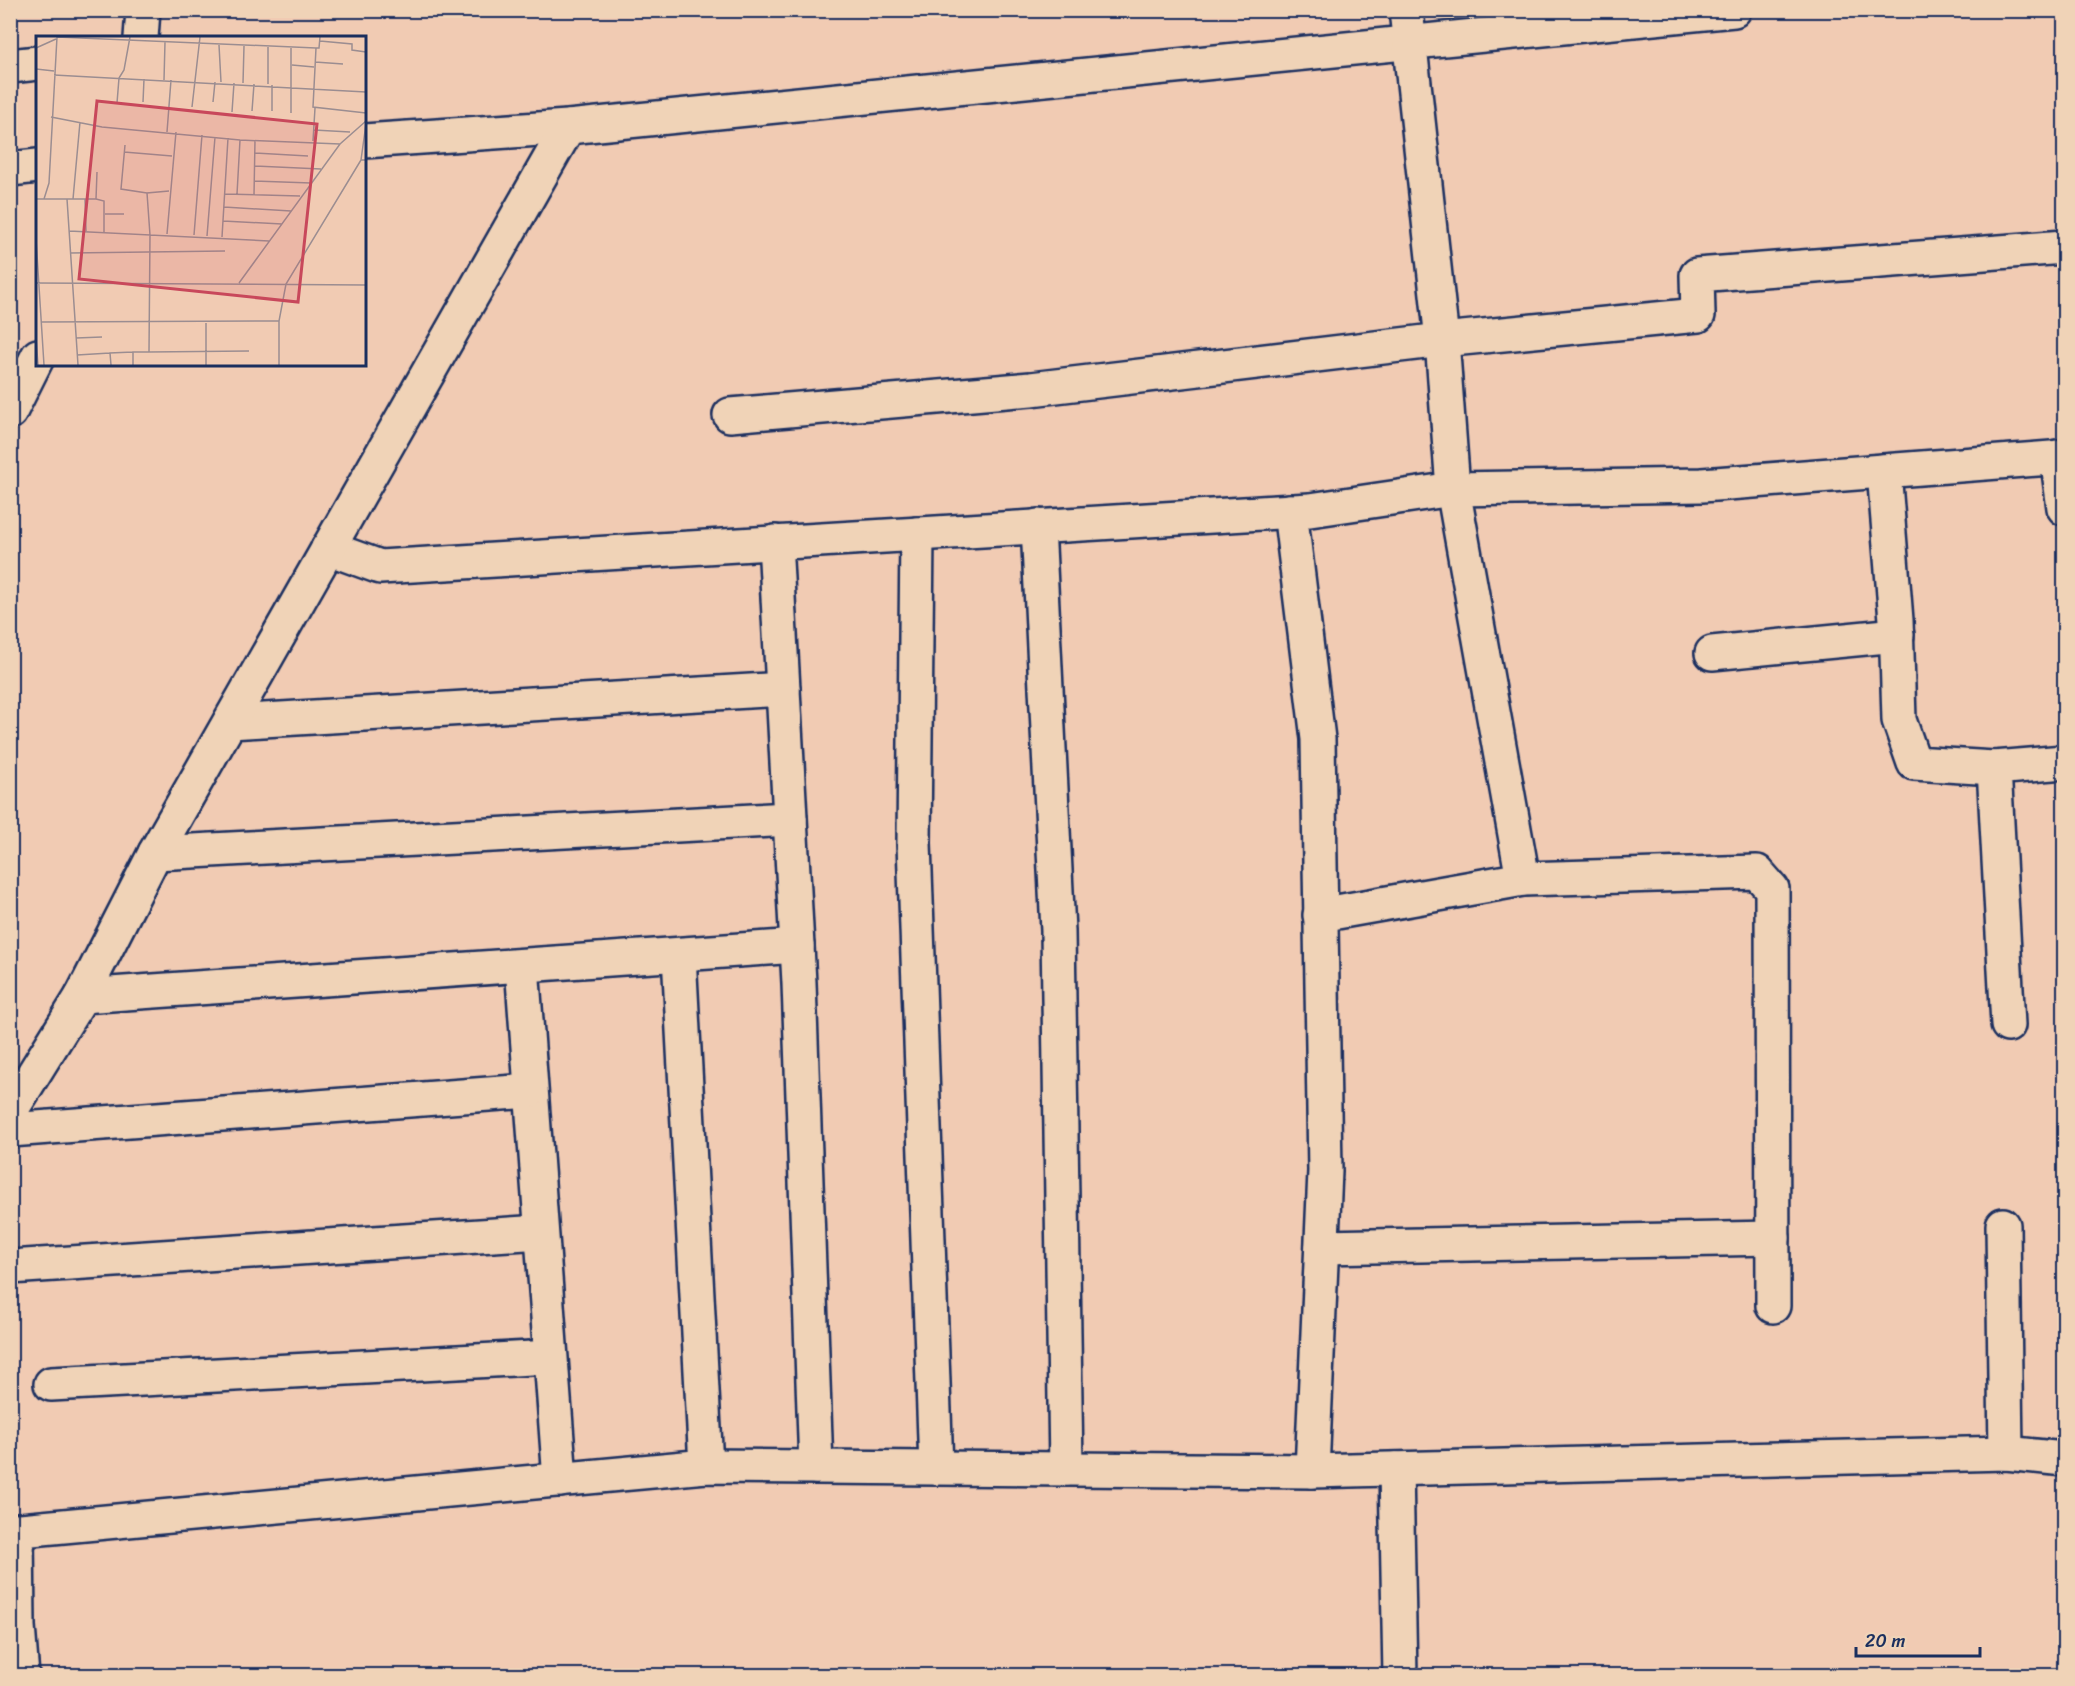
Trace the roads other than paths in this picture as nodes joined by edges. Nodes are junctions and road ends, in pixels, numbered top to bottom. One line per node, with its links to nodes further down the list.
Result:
1 (143, 10): 4 (street)
2 (1406, 10): 5 (street)
3 (1734, 10): 5 (street)
4 (141, 36)
5 (1409, 45): 8 (street); 13 (street)
6 (36, 63): 7 (street)
7 (10, 66)
8 (568, 127): 9 (street); 25 (street)
9 (366, 141)
10 (36, 166): 11 (street)
11 (10, 169)
12 (2064, 247): 13 (street)
13 (1442, 340): 16 (street); 19 (street)
14 (36, 360): 15 (street)
15 (10, 412)
16 (730, 415)
17 (2061, 457): 18 (street); 20 (street)
18 (1884, 471): 19 (street); 26 (street)
19 (1453, 489): 21 (street); 34 (street)
20 (2064, 508)
21 (1290, 511): 22 (street); 35 (street)
22 (1038, 526): 23 (street); 57 (street)
23 (917, 534): 24 (street); 56 (street)
24 (775, 542): 25 (street); 28 (street)
25 (328, 548): 29 (street)
26 (1896, 635): 27 (street); 31 (street)
27 (1712, 653)
28 (783, 689): 29 (street); 32 (street)
29 (230, 722): 33 (street)
30 (2064, 762): 31 (street)
31 (1994, 768): 40 (street)
32 (790, 819): 33 (street); 36 (street)
33 (155, 853): 39 (street)
34 (1523, 879): 35 (street); 46 (street)
35 (1320, 915): 47 (street)
36 (797, 946): 37 (street); 55 (street)
37 (679, 955): 38 (street); 54 (street)
38 (522, 966): 39 (street); 41 (street)
39 (82, 996): 42 (street)
40 (2008, 1025)
41 (529, 1091): 43 (street); 45 (street)
42 (10, 1112)
43 (10, 1130)
44 (2003, 1225): 52 (street)
45 (541, 1232): 48 (street); 50 (street)
46 (1773, 1238): 47 (street); 49 (street)
47 (1322, 1247): 59 (street)
48 (10, 1266)
49 (1773, 1306)
50 (550, 1357): 51 (street); 60 (street)
51 (51, 1384)
52 (2006, 1453): 53 (street); 58 (street)
53 (2064, 1458)
54 (706, 1466): 55 (street); 60 (street)
55 (816, 1467): 56 (street)
56 (936, 1468): 57 (street)
57 (1066, 1469): 59 (street)
58 (1395, 1469): 59 (street); 64 (street)
59 (1312, 1471)
60 (560, 1480): 61 (street)
61 (14, 1530): 62 (street)
62 (14, 1626): 63 (street)
63 (22, 1676)
64 (1401, 1676)

